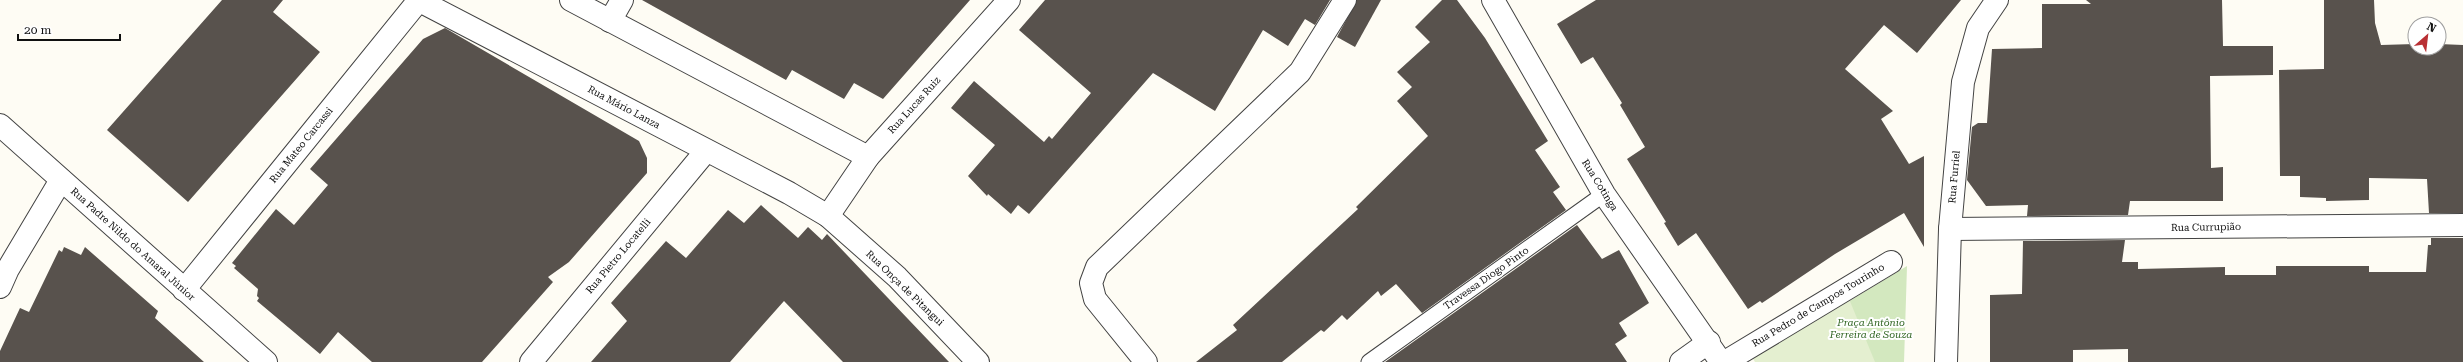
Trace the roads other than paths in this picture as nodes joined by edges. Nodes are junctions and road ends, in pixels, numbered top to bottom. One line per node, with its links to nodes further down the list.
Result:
1 (418, 0): 10 (street, Rua Mário Lanza); 19 (street, Rua Mateo Carcassi)
2 (571, 0): 8 (street)
3 (622, 0): 8 (street)
4 (1009, 0): 11 (street, Rua Lucas Ruiz)
5 (1345, 0): 24 (street)
6 (1493, 0): 13 (street, Rua Cotinga)
7 (1997, 0): 16 (street, Rua Furriel)
8 (610, 21): 11 (street)
9 (0, 125): 12 (street, Rua Padre Nildo do Amaral Júnior)
10 (706, 151): 14 (street, Rua Mário Lanza); 22 (street, Rua Pietro Locatelli)
11 (868, 157): 14 (street, Rua Lucas Ruiz)
12 (61, 180): 18 (street); 19 (street, Rua Padre Nildo do Amaral Júnior)
13 (1604, 194): 20 (street, Rua Cotinga); 25 (lane, Travessa Diogo Pinto)
14 (828, 216): 23 (street, Rua Onça de Pitangui)
15 (2463, 225): 16 (street, Rua Currupião)
16 (1950, 229): 29 (street, Rua Furriel)
17 (1891, 262): 28 (street, Rua Pedro de Campos Tourinho)
18 (0, 287)
19 (184, 290): 21 (street, Rua Padre Nildo do Amaral Júnior)
20 (1709, 342): 26 (street); 27 (street, Rua Cotinga)
21 (266, 362)
22 (531, 362)
23 (978, 362)
24 (1146, 362)
25 (1368, 362)
26 (1681, 362)
27 (1721, 362)
28 (1725, 362)
29 (1946, 362)

